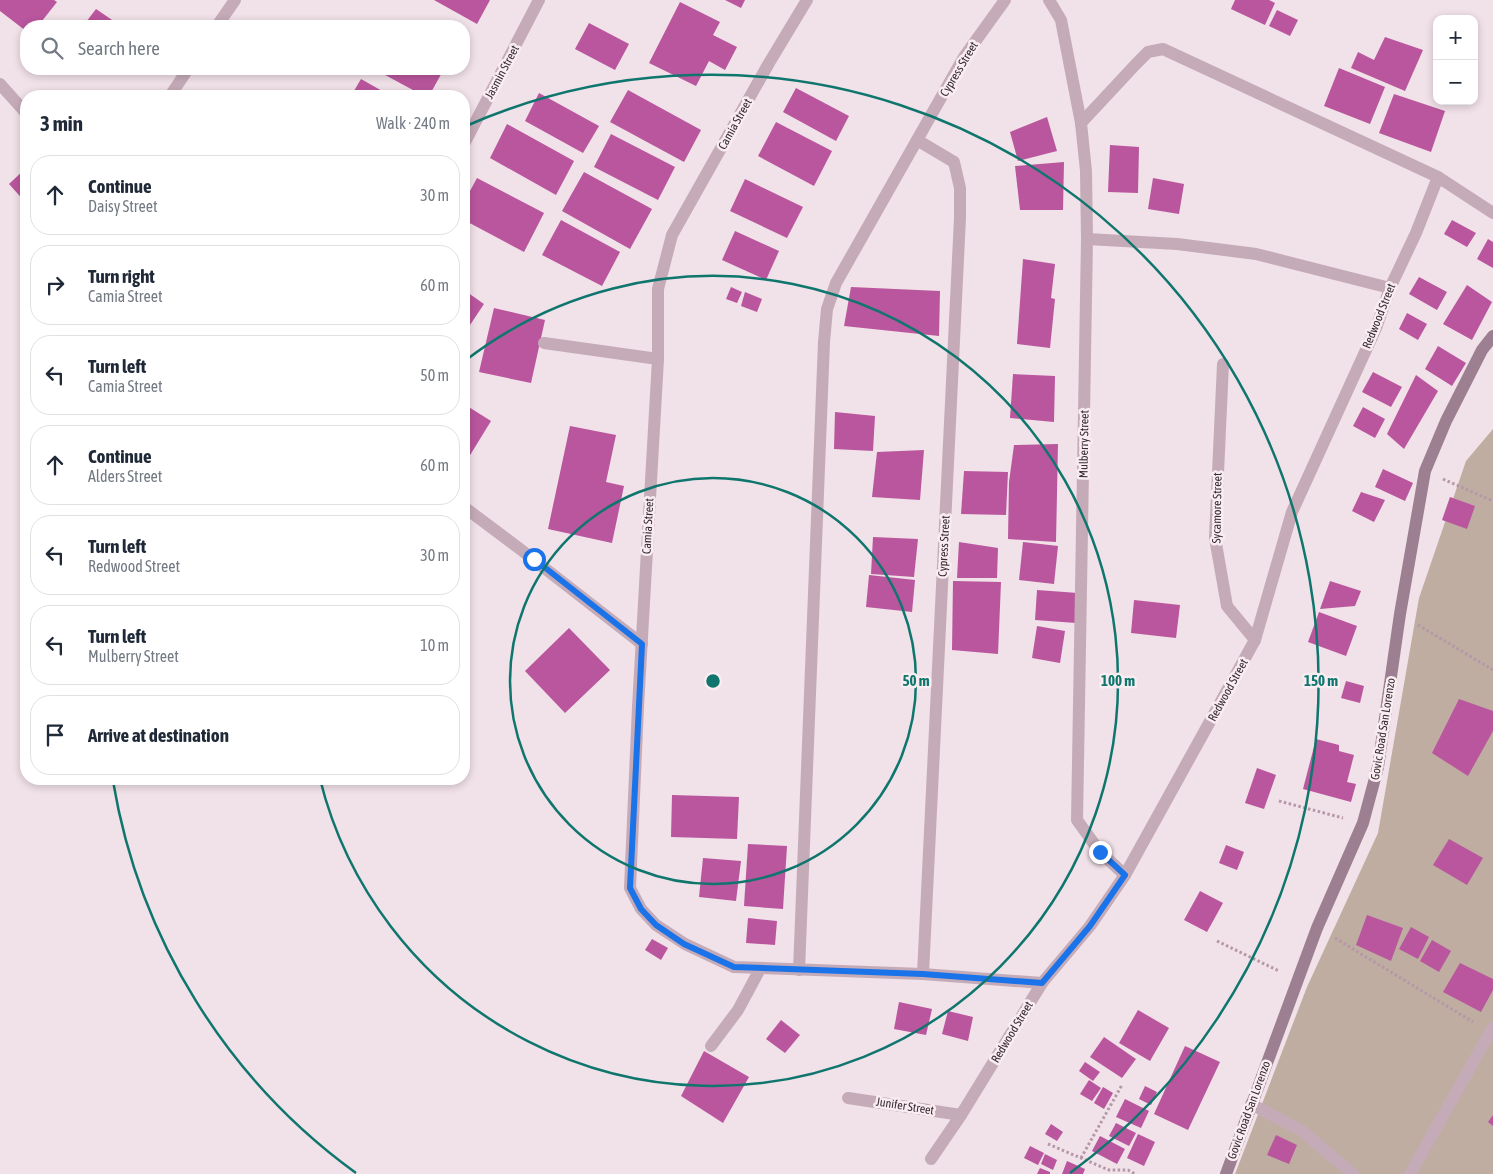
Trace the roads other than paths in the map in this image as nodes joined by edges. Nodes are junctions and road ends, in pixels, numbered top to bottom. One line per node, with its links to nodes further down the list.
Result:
1 (235, 0): 6 (street)
2 (539, 0): 12 (street, Jasmin Street)
3 (807, 0): 20 (street, Camia Street)
4 (1005, 0): 13 (street, Cypress Street)
5 (1049, 0): 11 (street, Mulberry Street)
6 (221, 20)
7 (184, 75): 9 (street)
8 (0, 84): 10 (street)
9 (174, 90)
10 (20, 106)
11 (1081, 123): 14 (street); 16 (street, Mulberry Street)
12 (470, 132)
13 (917, 140): 27 (street, Cypress Street); 28 (street, Cypress Street)
14 (1438, 177): 15 (street); 17 (street, Redwood Street)
15 (1493, 213)
16 (1087, 239): 17 (street); 25 (street, Mulberry Street)
17 (1390, 288): 23 (street, Redwood Street)
18 (1493, 336): 33 (main road, Govic Road San Lorenzo)
19 (544, 343): 20 (street)
20 (658, 359): 24 (street, Camia Street)
21 (1223, 364): 23 (street, Sycamore Street)
22 (470, 512): 24 (street)
23 (1256, 640): 25 (street, Redwood Street)
24 (642, 644): 26 (street, Camia Street)
25 (1125, 875): 29 (street, Redwood Street)
26 (760, 969): 27 (street, Camia Street); 31 (street)
27 (799, 970): 28 (street, Camia Street)
28 (923, 974): 29 (street, Camia Street)
29 (1042, 983): 34 (street, Redwood Street)
30 (1491, 1030): 38 (street)
31 (711, 1046)
32 (848, 1098): 34 (street, Junifer Street)
33 (1251, 1104): 36 (main road, Govic Road San Lorenzo); 37 (street)
34 (962, 1115): 35 (street, Redwood Street)
35 (932, 1159)
36 (1226, 1174)
37 (1353, 1174)
38 (1410, 1174)

